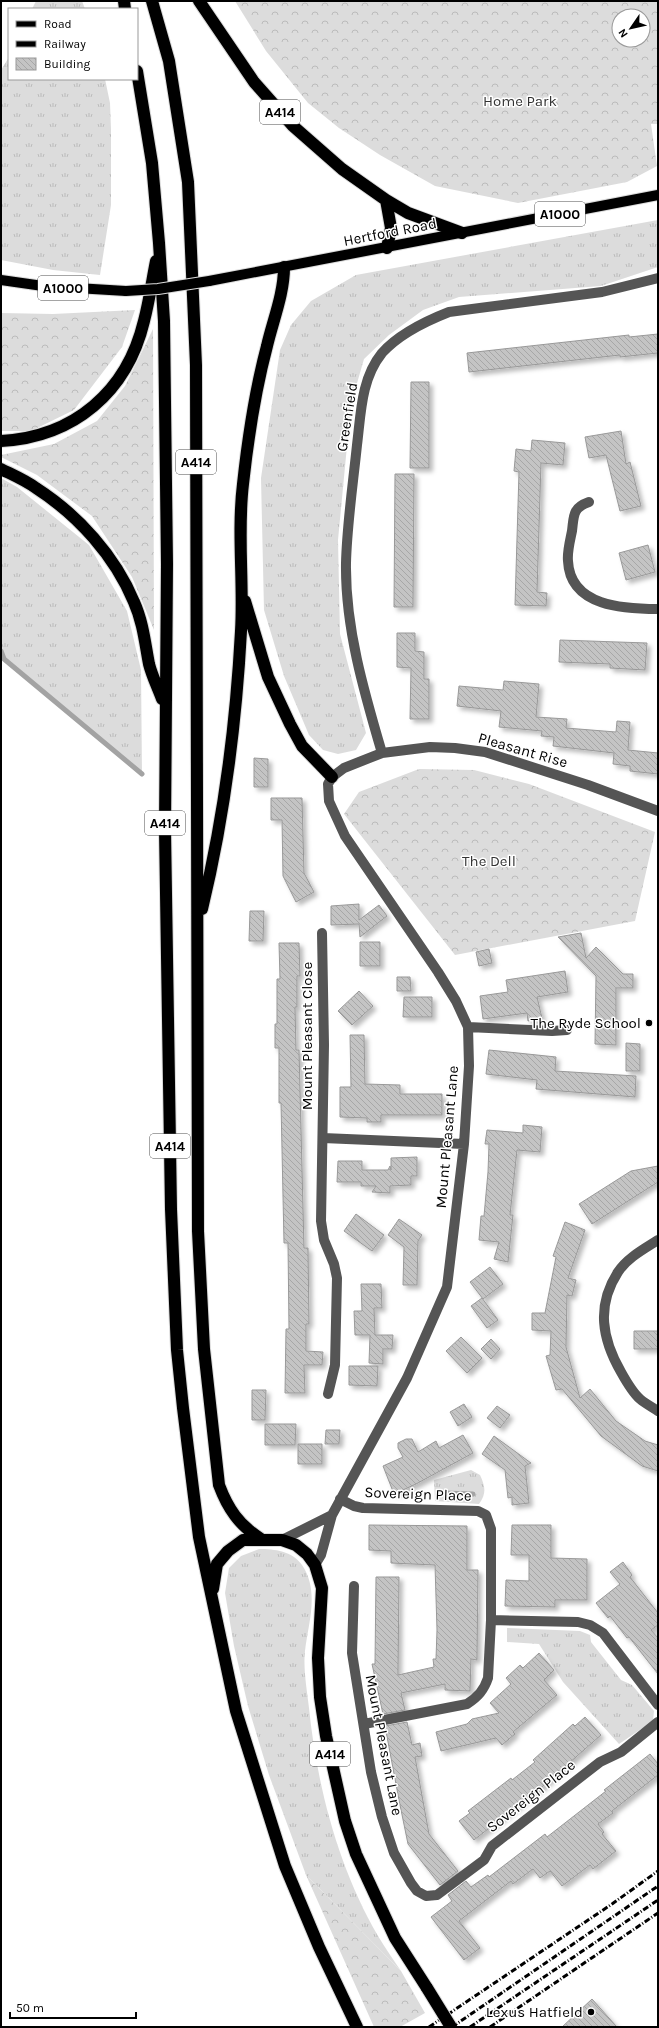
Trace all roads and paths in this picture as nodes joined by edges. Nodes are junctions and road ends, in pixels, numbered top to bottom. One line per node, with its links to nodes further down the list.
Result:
1 (152, 1): 21 (highway, A414)
2 (199, 1): 5 (highway, A414)
3 (138, 77): 7 (highway, A414)
4 (658, 195): 6 (main road, Hertford Road / A1000)
5 (386, 200): 6 (highway, A414); 8 (highway)
6 (462, 233): 8 (main road, Hertford Road / A1000)
7 (160, 243): 12 (highway, A414); 17 (highway, A414)
8 (387, 248): 9 (main road, Hertford Road / A1000)
9 (284, 267): 11 (main road, Hertford Road / A1000, bridge); 15 (highway, A414)
10 (658, 278): 18 (street, Greenfield)
11 (1, 280)
12 (1, 441)
13 (1, 469): 17 (highway, A414)
14 (589, 502): 16 (street)
15 (241, 589): 19 (highway); 21 (highway, A414)
16 (658, 610)
17 (165, 705): 36 (highway, A414)
18 (382, 753): 19 (street, Pleasant Rise); 20 (street, Pleasant Rise)
19 (332, 777): 23 (street, Mount Pleasant Lane)
20 (658, 811)
21 (198, 928): 32 (highway, A414)
22 (322, 933): 25 (street, Mount Pleasant Close)
23 (468, 1027): 24 (street); 26 (street, Mount Pleasant Lane)
24 (567, 1030)
25 (322, 1138): 26 (street); 28 (street, Mount Pleasant Close)
26 (464, 1144): 30 (street, Mount Pleasant Lane)
27 (658, 1240): 29 (street)
28 (328, 1394)
29 (658, 1411)
30 (340, 1499): 31 (street, Mount Pleasant Lane); 37 (street, Sovereign Place)
31 (332, 1515): 33 (street); 34 (street, Mount Pleasant Lane)
32 (261, 1539): 33 (highway, A414); 36 (highway, A414)
33 (282, 1540): 34 (highway, A414)
34 (315, 1565): 43 (highway, A414, bridge)
35 (354, 1586): 40 (street, Mount Pleasant Lane)
36 (212, 1594): 42 (highway, A414)
37 (491, 1620): 38 (street); 40 (street, Sovereign Place)
38 (658, 1705)
39 (658, 1722): 41 (street, Sovereign Place)
40 (364, 1724): 41 (street, Mount Pleasant Lane)
41 (426, 1896)
42 (357, 2027)
43 (451, 2027)

